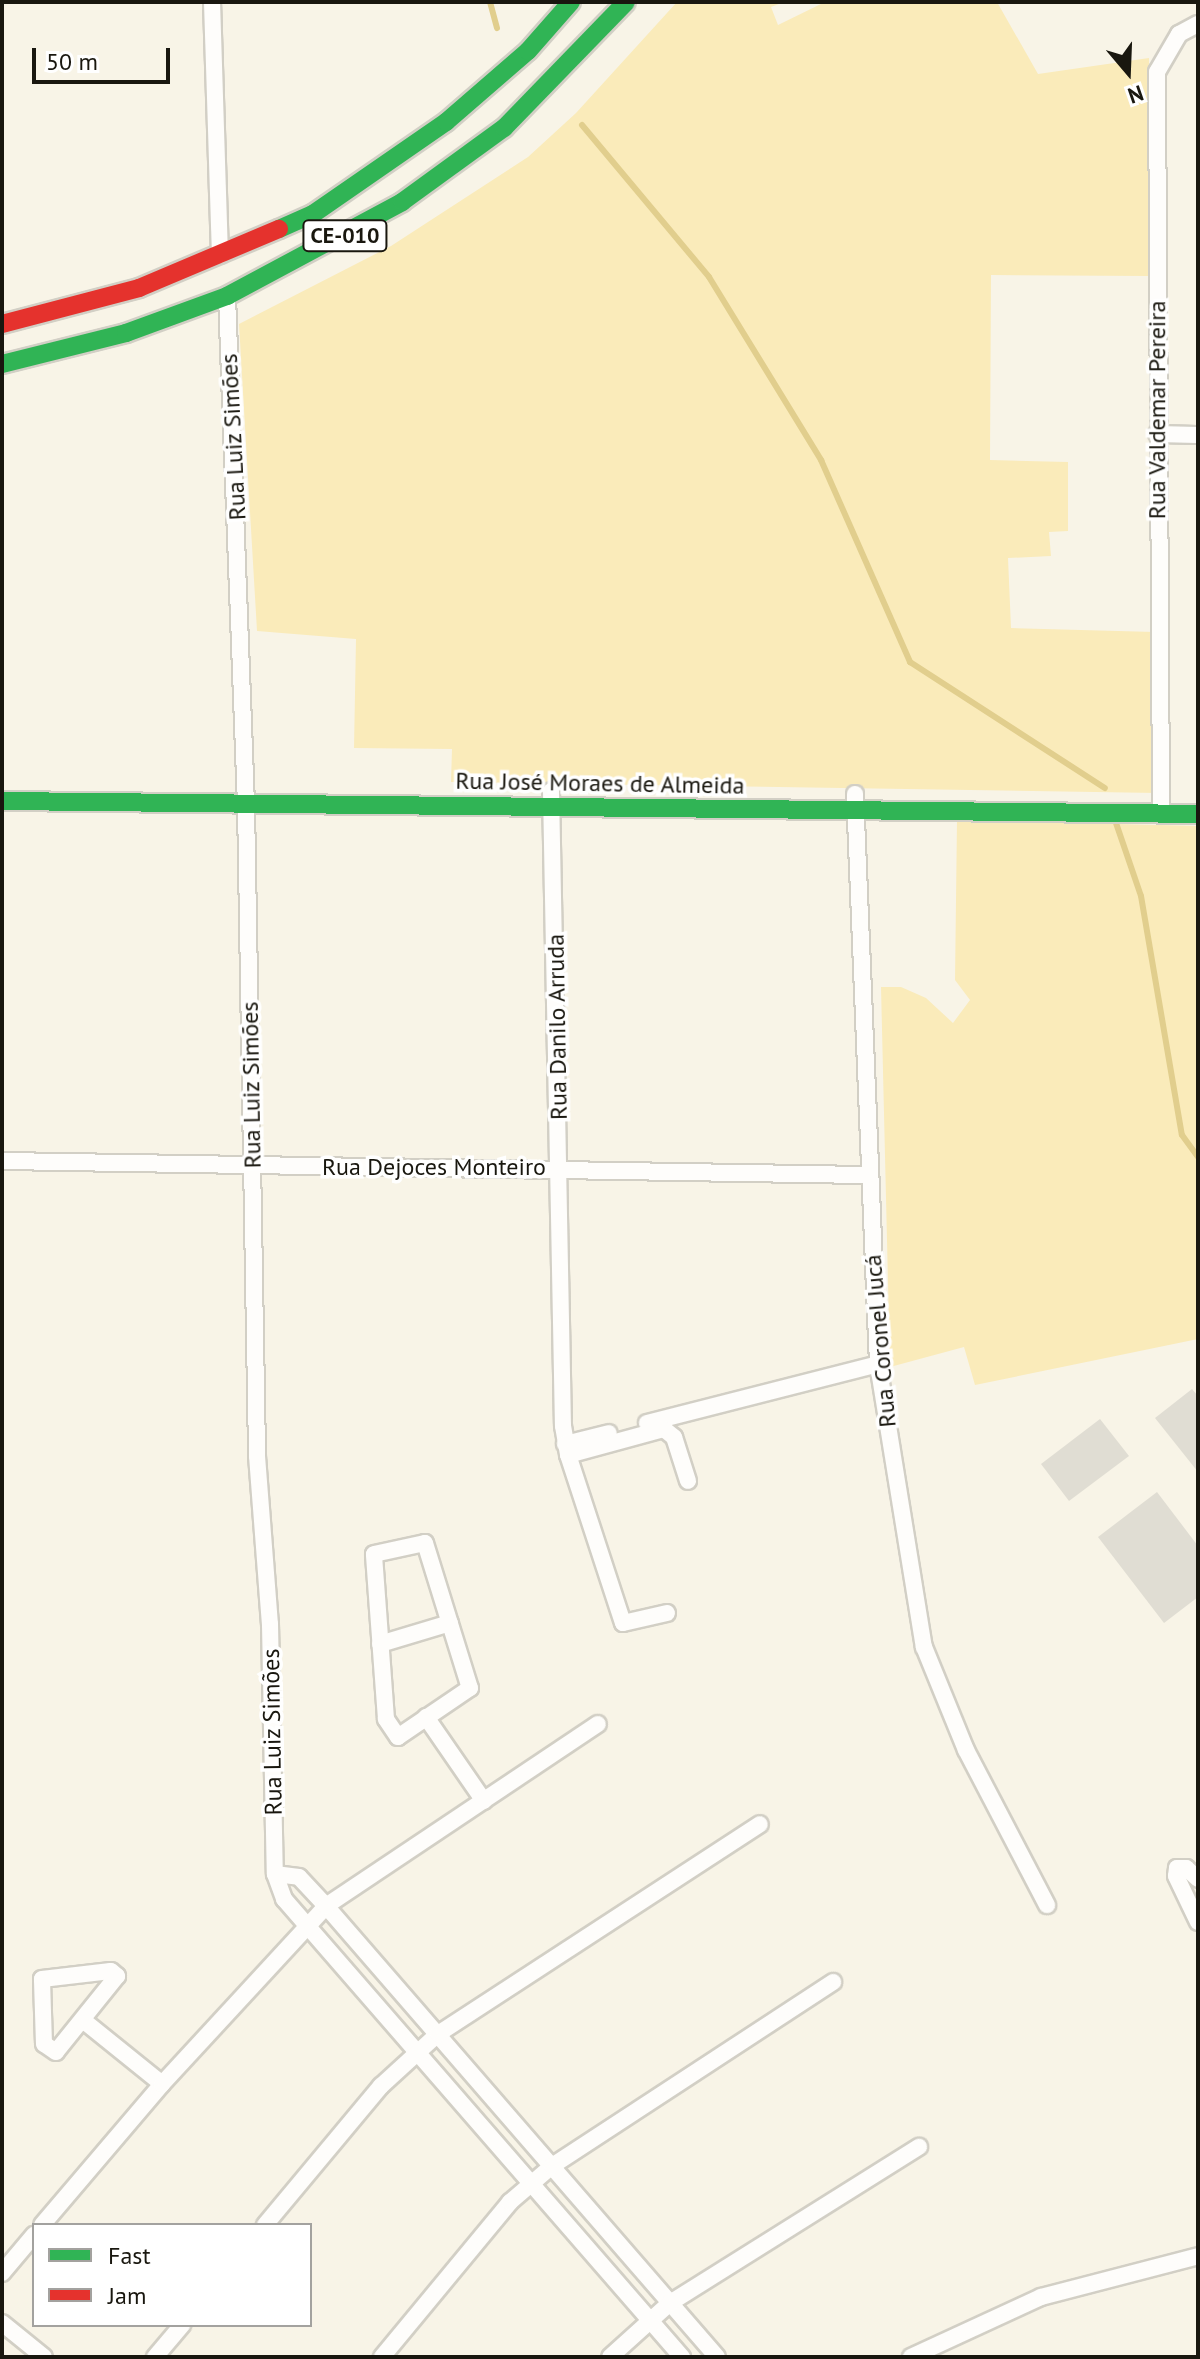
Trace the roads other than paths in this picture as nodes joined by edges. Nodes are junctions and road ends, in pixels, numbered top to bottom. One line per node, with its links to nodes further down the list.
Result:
1 (212, 2): 5 (street)
2 (571, 2): 5 (main road, CE-010)
3 (626, 2): 6 (main road, CE-010)
4 (1198, 24): 9 (street, Rua Valdemar Pereira)
5 (220, 255): 7 (main road, CE-010)
6 (227, 296): 8 (main road, CE-010); 12 (street, Rua Luiz Simões)
7 (2, 324)
8 (2, 364)
9 (1157, 434): 10 (street); 17 (street, Rua Valdemar Pereira)
10 (1198, 435)
11 (2, 785): 12 (main road, Rua José Moraes de Almeida)
12 (245, 796): 14 (main road, Rua José Moraes de Almeida); 15 (main road, Rua José Moraes de Almeida); 20 (street, Rua Luiz Simões)
13 (1198, 797): 17 (main road, Rua José Moraes de Almeida)
14 (551, 799): 16 (main road, Rua José Moraes de Almeida); 21 (street, Rua Danilo Arruda)
15 (2, 801)
16 (855, 802): 17 (main road, Rua José Moraes de Almeida); 22 (street, Rua Coronel Jucá)
17 (1161, 805): 18 (main road, Rua José Moraes de Almeida)
18 (1198, 814)
19 (2, 1161): 20 (street, Rua Dejoces Monteiro)
20 (253, 1165): 21 (street, Rua Dejoces Monteiro); 33 (street, Rua Luiz Simões)
21 (560, 1168): 22 (street, Rua Dejoces Monteiro); 24 (street, Rua Danilo Arruda)
22 (867, 1175): 23 (street, Rua Coronel Jucá)
23 (878, 1364): 24 (street); 35 (street, Rua Coronel Jucá)
24 (567, 1450): 25 (street); 26 (street, Rua Danilo Arruda)
25 (688, 1481)
26 (667, 1613)
27 (450, 1623): 28 (street); 28 (street); 29 (street)
28 (380, 1644): 29 (street)
29 (426, 1717): 31 (street)
30 (598, 1724): 31 (street)
31 (484, 1801): 36 (street)
32 (760, 1824): 41 (street)
33 (275, 1874): 36 (street); 38 (street)
34 (1198, 1879): 37 (street)
35 (1047, 1905)
36 (326, 1906): 38 (street); 41 (street)
37 (1198, 1922)
38 (307, 1926): 42 (street); 43 (street)
39 (833, 1982): 45 (street)
40 (84, 2021): 40 (street); 43 (street)
41 (438, 2034): 42 (street); 45 (street)
42 (417, 2053): 46 (street); 48 (street)
43 (162, 2084): 47 (street)
44 (919, 2147): 52 (street)
45 (552, 2166): 46 (street); 52 (street)
46 (531, 2184): 53 (street); 58 (street)
47 (44, 2223)
48 (267, 2223)
49 (32, 2237): 51 (street)
50 (1198, 2256): 62 (street)
51 (2, 2273)
52 (670, 2303): 53 (street); 61 (street)
53 (649, 2320): 59 (street); 60 (street)
54 (2, 2323): 56 (street)
55 (180, 2327): 57 (street)
56 (44, 2357)
57 (155, 2357)
58 (382, 2357)
59 (610, 2357)
60 (682, 2357)
61 (717, 2357)
62 (911, 2357)

